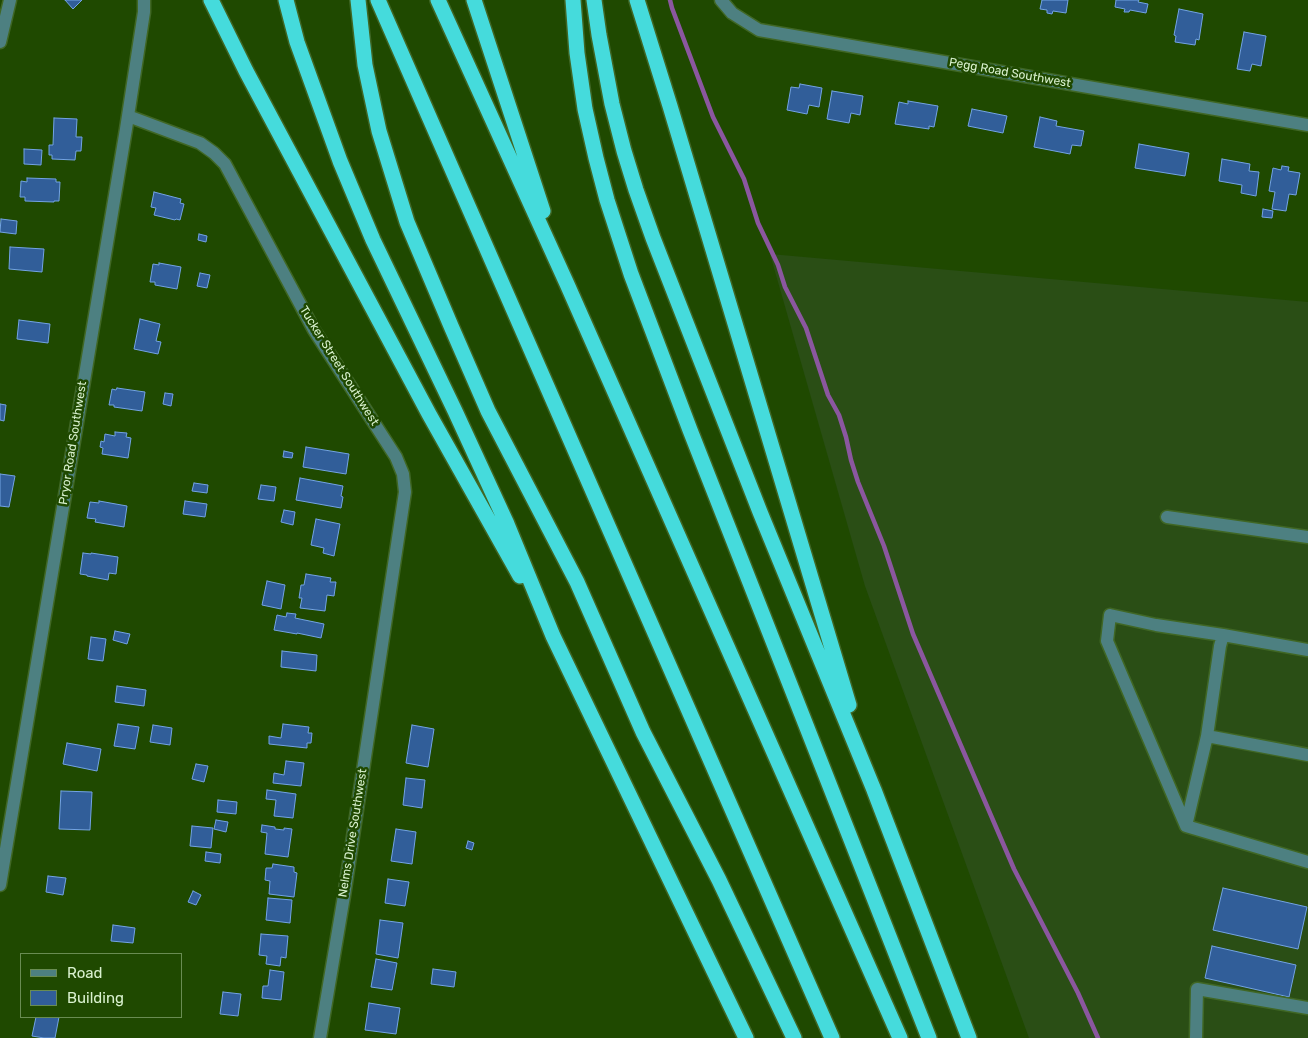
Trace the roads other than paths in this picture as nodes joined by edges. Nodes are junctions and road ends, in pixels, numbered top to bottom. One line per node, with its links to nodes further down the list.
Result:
1 (10, 0): 13 (street)
2 (144, 0): 14 (street, Pryor Road Southwest)
3 (286, 0): 21 (highway)
4 (358, 0): 33 (highway)
5 (378, 0): 34 (highway)
6 (438, 0): 16 (highway)
7 (474, 0): 16 (highway)
8 (573, 0): 36 (highway)
9 (594, 0): 25 (highway)
10 (637, 0): 25 (highway)
11 (721, 0): 15 (street, Pegg Road Southwest)
12 (211, 1): 21 (highway)
13 (0, 42)
14 (128, 116): 19 (street, Tucker Street Southwest); 28 (street, Pryor Road Southwest)
15 (1308, 125)
16 (567, 284): 35 (highway)
17 (1167, 517): 18 (street)
18 (1308, 537)
19 (385, 628): 31 (street, Nelms Drive Southwest)
20 (1223, 635): 22 (street); 23 (street); 26 (street)
21 (554, 636): 32 (highway)
22 (1308, 650)
23 (1207, 736): 24 (street); 26 (street)
24 (1308, 755)
25 (874, 790): 30 (highway)
26 (1186, 826): 27 (street)
27 (1308, 862)
28 (0, 885)
29 (1308, 1008): 37 (street)
30 (969, 1035)
31 (320, 1038)
32 (746, 1038)
33 (794, 1038)
34 (832, 1038)
35 (900, 1038)
36 (929, 1038)
37 (1196, 1038)

